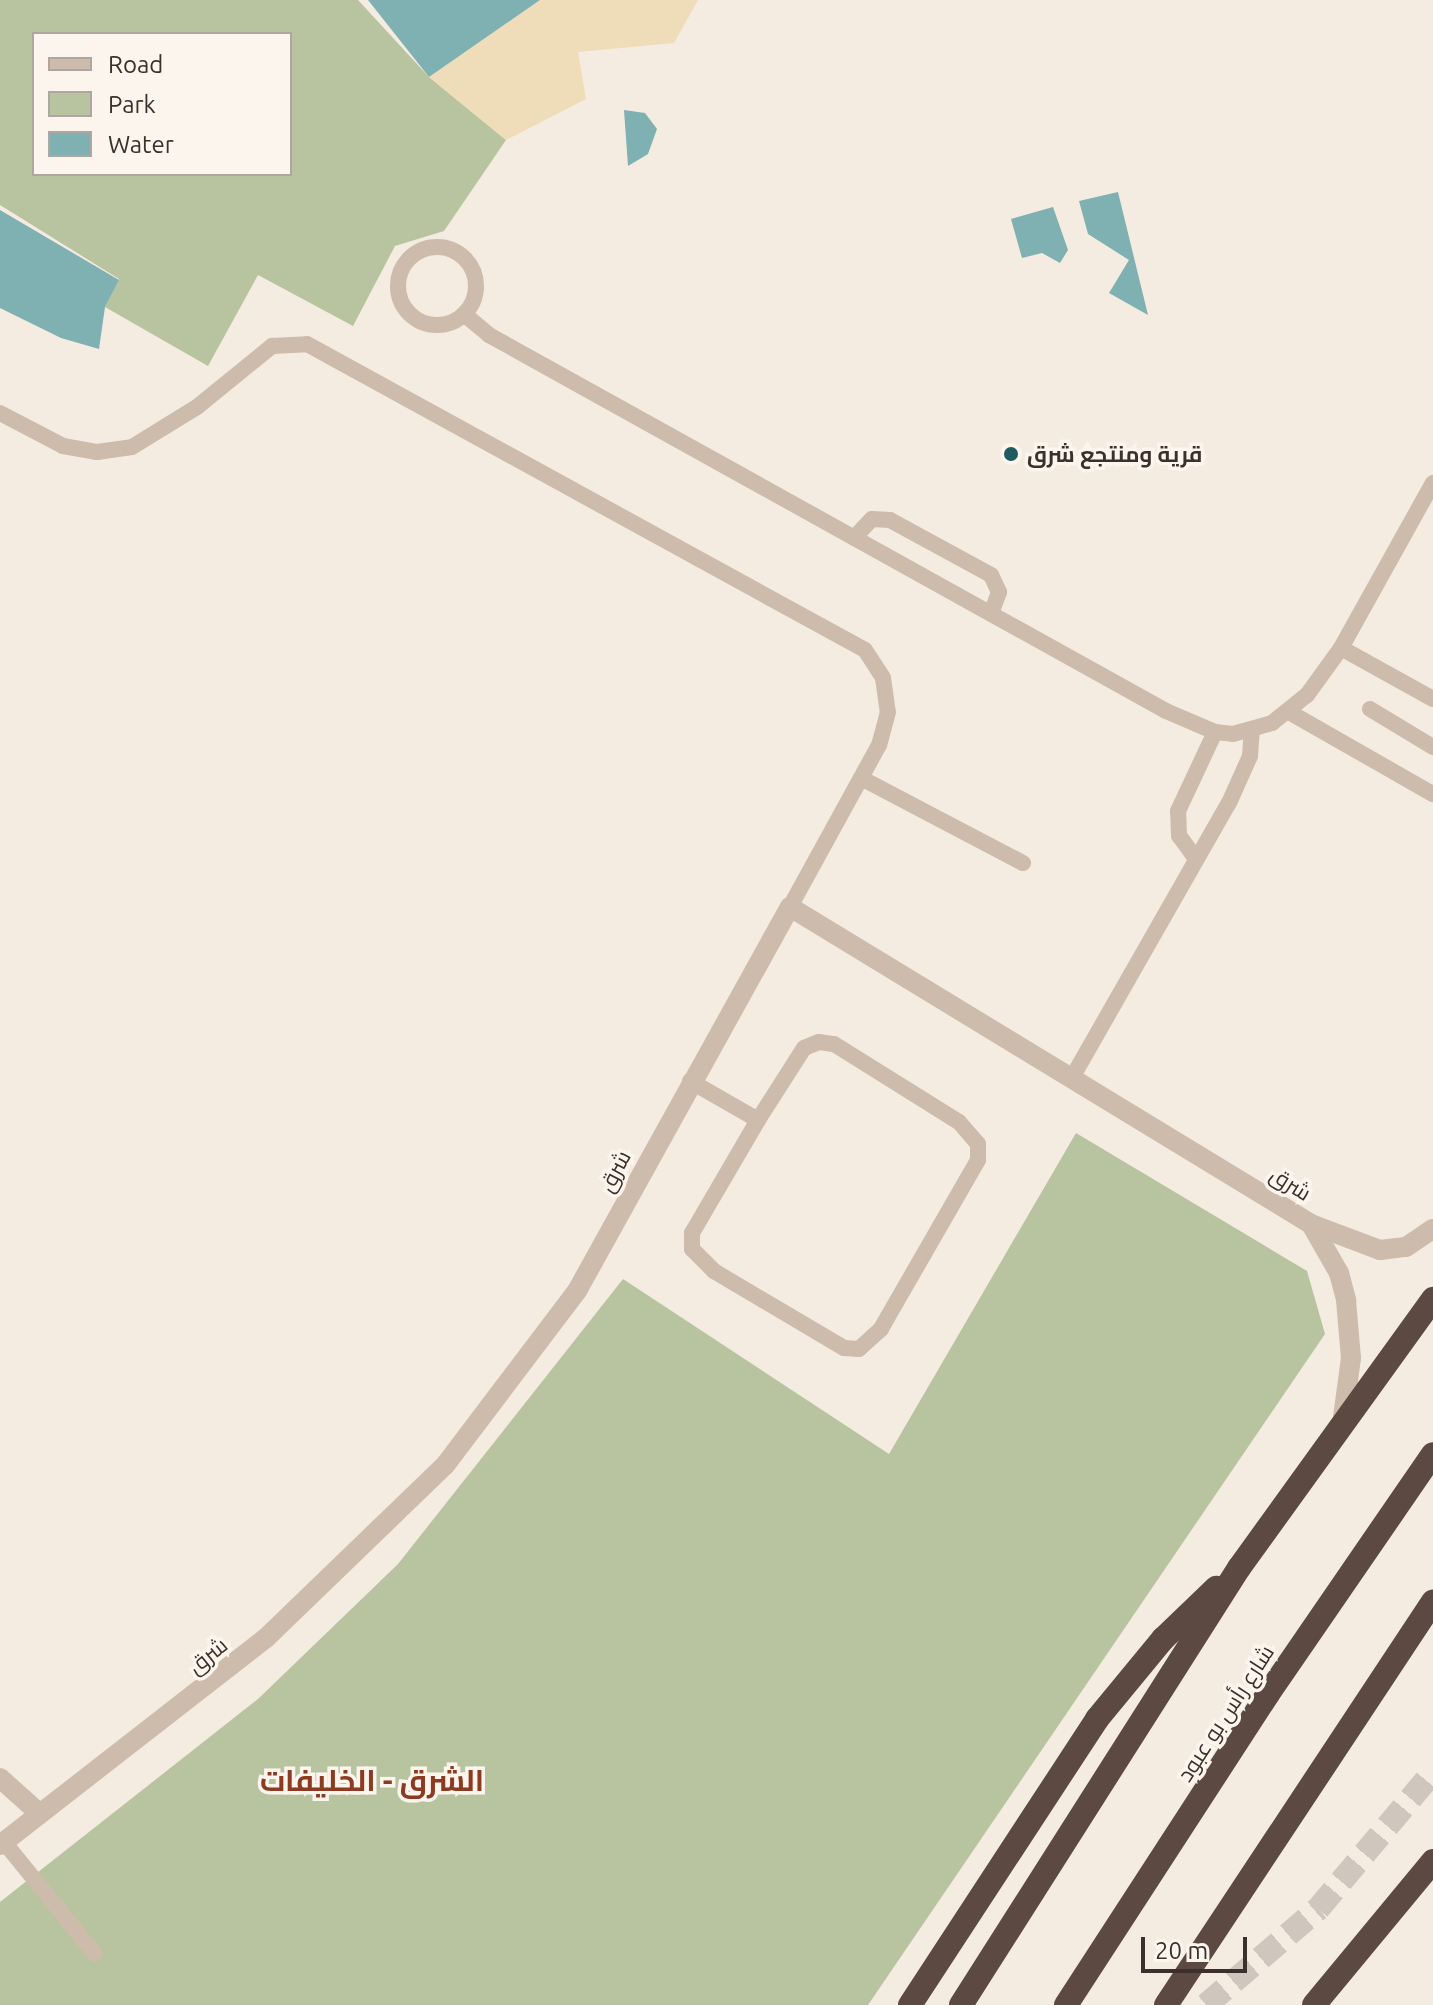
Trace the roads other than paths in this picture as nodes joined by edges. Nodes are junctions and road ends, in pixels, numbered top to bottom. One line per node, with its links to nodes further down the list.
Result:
1 (464, 314): 1 (lane); 4 (lane)
2 (0, 413): 13 (lane)
3 (1433, 483): 6 (lane)
4 (854, 538): 5 (lane); 5 (lane)
5 (991, 614): 11 (lane)
6 (1341, 648): 7 (lane); 9 (lane)
7 (1433, 699)
8 (1370, 709): 12 (lane)
9 (1289, 712): 10 (lane); 14 (lane)
10 (1252, 730): 11 (lane); 15 (lane)
11 (1215, 732): 15 (lane)
12 (1433, 747)
13 (861, 778): 16 (lane); 17 (lane)
14 (1433, 794)
15 (1196, 859): 18 (lane)
16 (1023, 863)
17 (790, 907): 18 (street, شرق); 19 (street, شرق)
18 (1073, 1076): 21 (street, شرق)
19 (690, 1081): 20 (lane); 29 (street, شرق)
20 (758, 1120): 20 (lane)
21 (1311, 1224): 22 (street, شرق); 24 (street, شرق)
22 (1433, 1229)
23 (1433, 1299): 24 (highway)
24 (1343, 1417): 26 (highway)
25 (1433, 1454): 35 (highway, شارع رأس بو عبود)
26 (1239, 1568): 33 (highway); 34 (highway)
27 (1433, 1601): 36 (highway)
28 (0, 1778): 29 (street)
29 (39, 1813): 30 (street, شرق)
30 (1, 1844): 32 (lane)
31 (1433, 1861): 37 (highway)
32 (95, 1954)
33 (910, 2005)
34 (961, 2005)
35 (1066, 2005)
36 (1166, 2005)
37 (1314, 2005)

